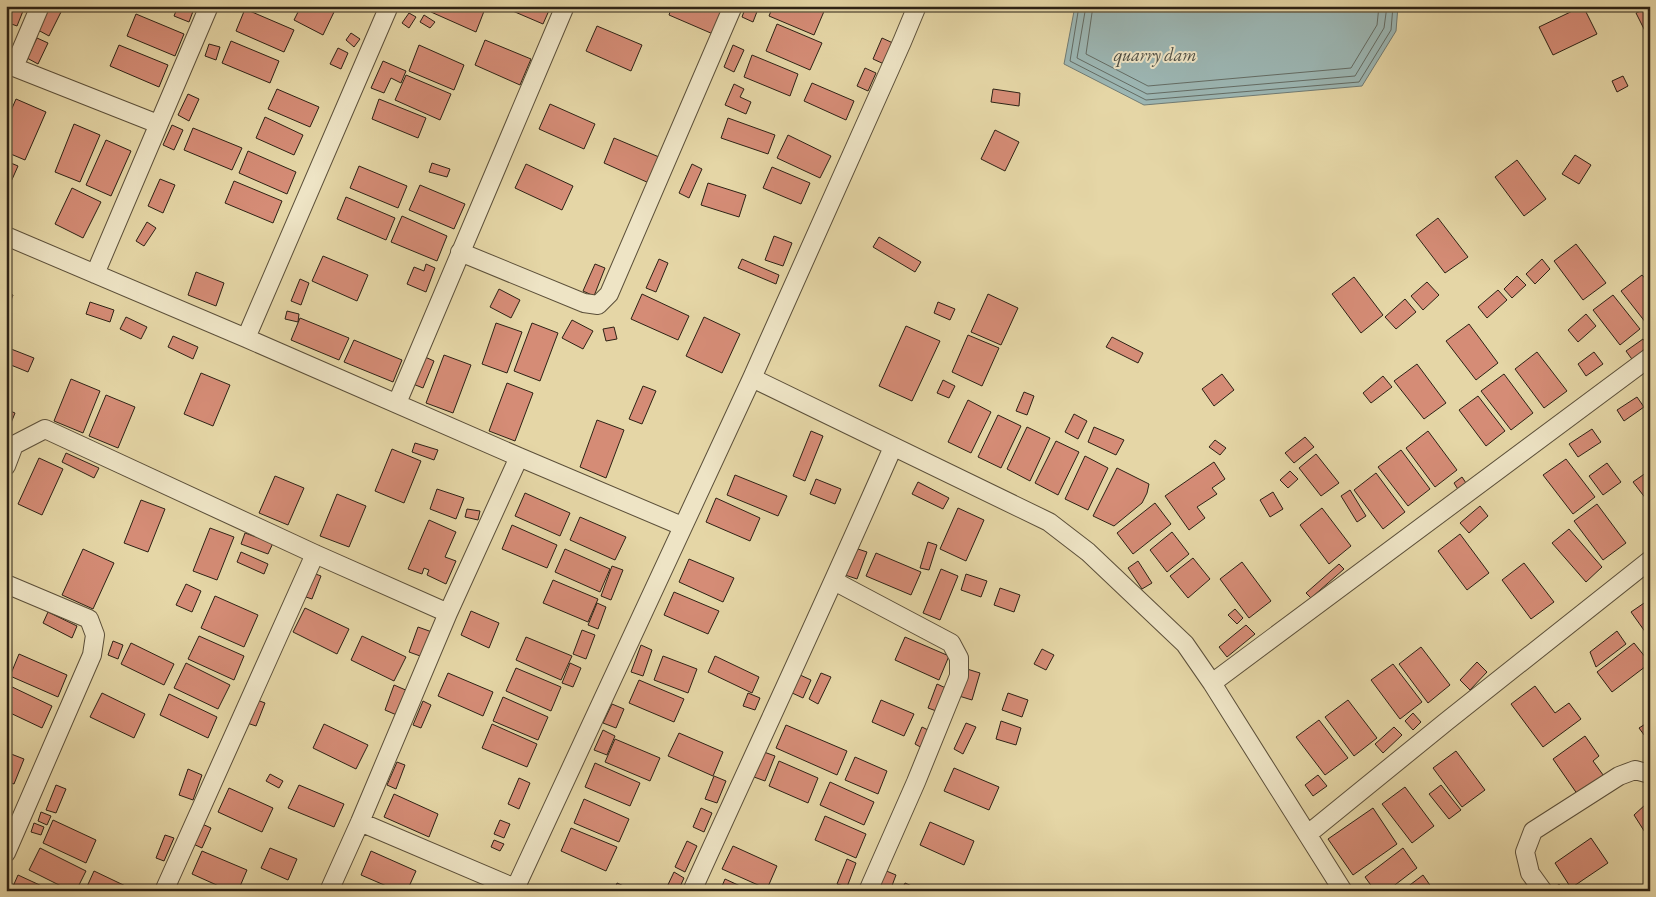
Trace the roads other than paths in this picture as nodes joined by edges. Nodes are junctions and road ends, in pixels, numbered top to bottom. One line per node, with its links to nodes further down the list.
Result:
1 (40, 6): 7 (street)
2 (209, 6): 8 (street)
3 (389, 6): 12 (street)
4 (565, 6): 10 (street)
5 (733, 6): 10 (street)
6 (917, 6): 14 (street)
7 (10, 65): 8 (street)
8 (158, 124): 11 (street)
9 (6, 236): 11 (street)
10 (460, 252): 15 (street)
11 (95, 274): 12 (street)
12 (246, 338): 15 (street)
13 (1650, 357): 25 (street)
14 (752, 378): 16 (street); 19 (street)
15 (397, 403): 17 (street)
16 (893, 447): 22 (street); 25 (street)
17 (519, 457): 19 (street); 24 (street)
18 (6, 466): 20 (street)
19 (682, 526): 30 (street)
20 (315, 554): 24 (street); 31 (street)
21 (1650, 560): 28 (street)
22 (834, 581): 33 (street); 34 (street)
23 (6, 584): 29 (street)
24 (448, 613): 27 (street)
25 (1212, 683): 28 (street)
26 (1650, 774): 36 (street)
27 (360, 822): 30 (street); 32 (street)
28 (1308, 834): 35 (street)
29 (6, 853)
30 (514, 890)
31 (164, 891)
32 (329, 891)
33 (692, 891)
34 (868, 891)
35 (1343, 891)
36 (1543, 891)

